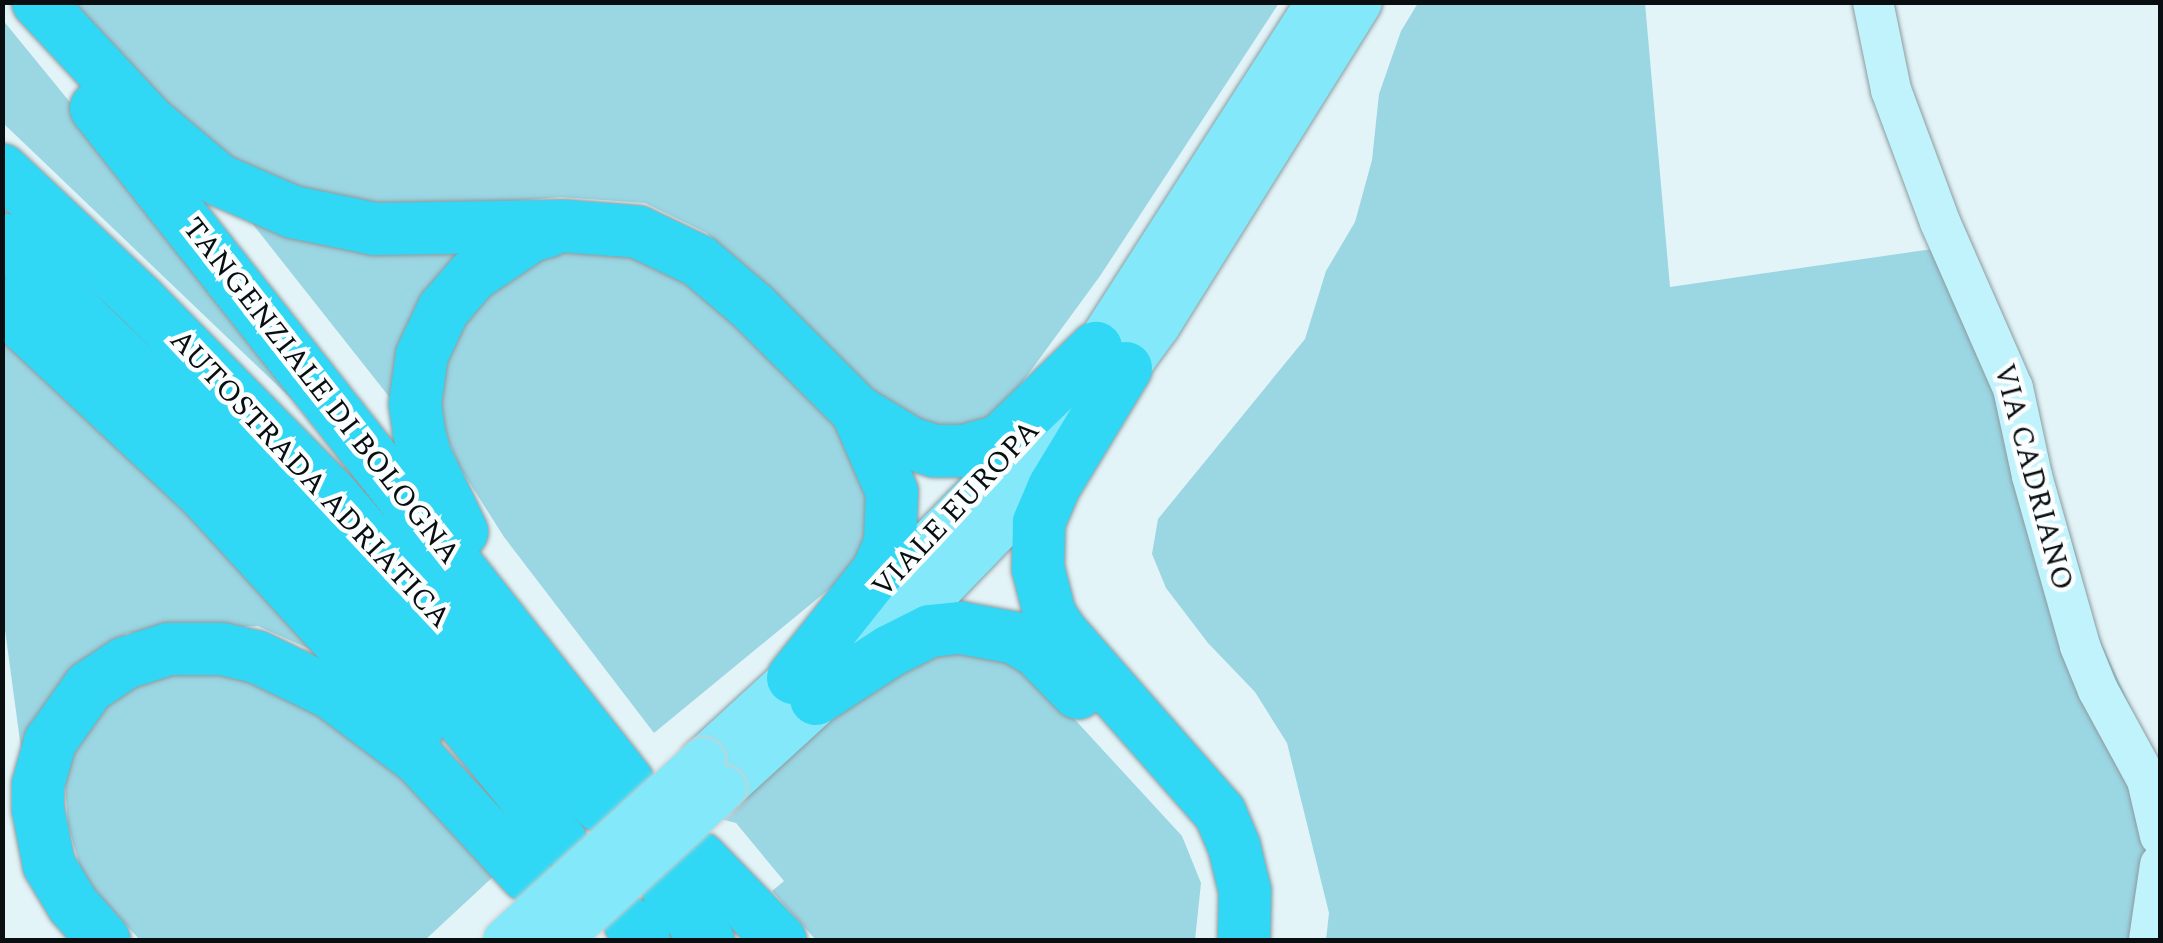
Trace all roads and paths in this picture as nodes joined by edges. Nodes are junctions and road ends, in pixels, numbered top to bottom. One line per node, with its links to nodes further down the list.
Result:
1 (10, 2): 15 (highway, TANGENZIALE DI BOLOGNA)
2 (38, 2): 7 (highway)
3 (1318, 2): 10 (main road, VIALE EUROPA)
4 (1358, 2): 10 (main road, VIALE EUROPA)
5 (1873, 2): 16 (street, VIA CADRIANO)
6 (2, 170): 15 (highway, AUTOSTRADA ADRIATICA)
7 (564, 226): 11 (highway); 15 (highway)
8 (2, 239): 17 (highway, AUTOSTRADA ADRIATICA)
9 (2, 305): 17 (highway)
10 (1111, 358): 11 (highway); 12 (main road, VIALE EUROPA); 28 (highway)
11 (857, 411): 12 (highway)
12 (805, 689): 13 (main road, VIALE EUROPA); 27 (highway)
13 (713, 774): 22 (main road, VIALE EUROPA, bridge); 23 (main road, VIALE EUROPA, bridge)
14 (2, 777): 20 (highway)
15 (621, 793)
16 (2160, 836)
17 (541, 862): 21 (highway)
18 (2160, 865): 29 (street)
19 (667, 895): 24 (highway); 25 (highway); 26 (highway)
20 (65, 940)
21 (104, 940)
22 (506, 940)
23 (557, 940)
24 (708, 940)
25 (755, 940)
26 (780, 940)
27 (1214, 940)
28 (1244, 940)
29 (2149, 940)

